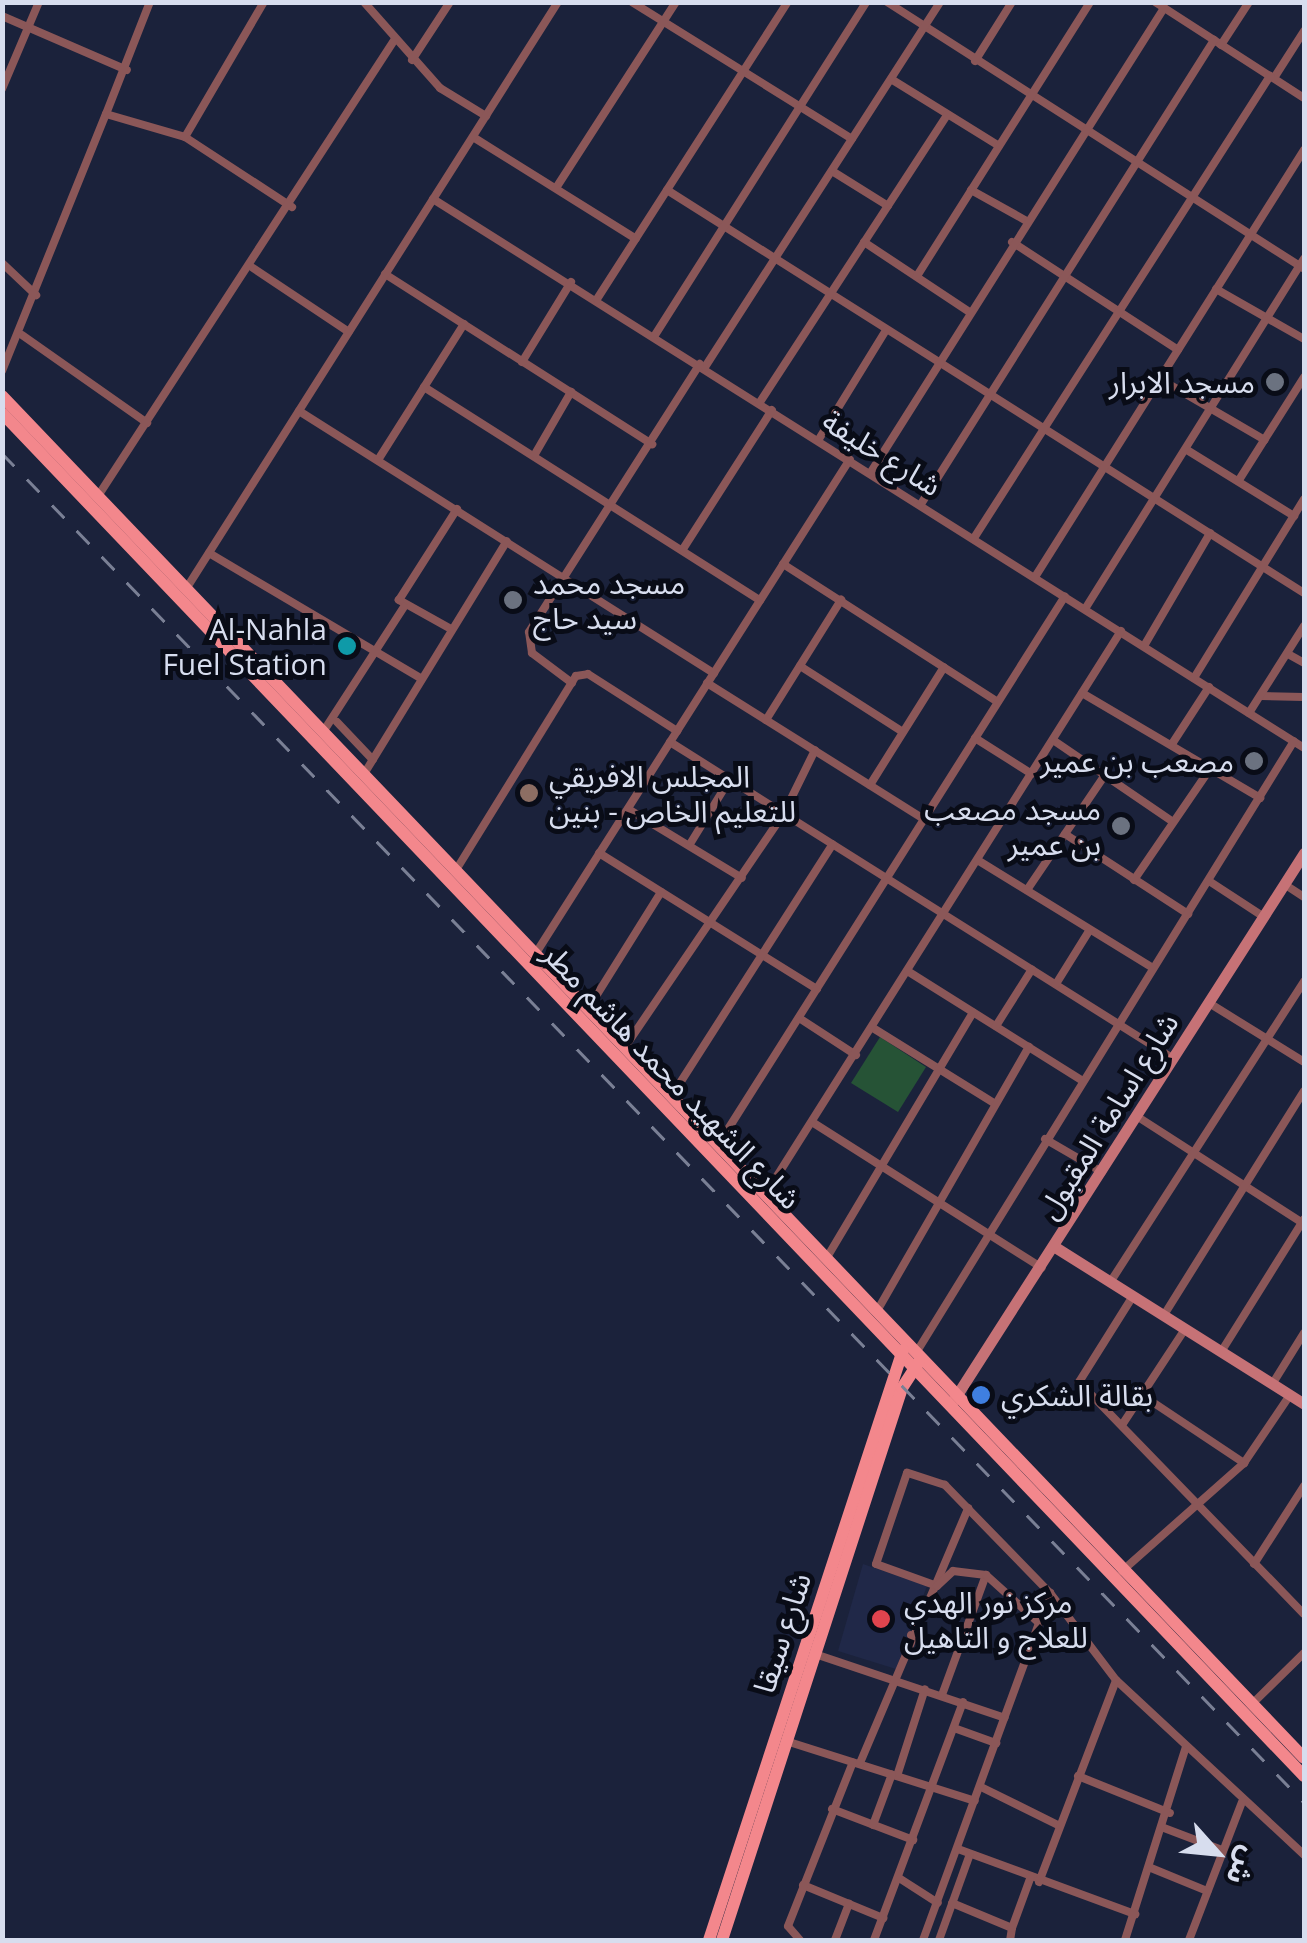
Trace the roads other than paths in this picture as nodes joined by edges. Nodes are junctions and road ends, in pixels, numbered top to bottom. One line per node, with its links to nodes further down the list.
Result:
1 (38, 2): 21 (street)
2 (150, 2): 27 (street)
3 (264, 2): 40 (street)
4 (364, 2): 23 (street)
5 (450, 2): 25 (street)
6 (558, 2): 37 (street)
7 (632, 2): 19 (street)
8 (676, 2): 19 (street)
9 (788, 2): 28 (street)
10 (866, 2): 34 (street)
11 (887, 2): 20 (street)
12 (940, 2): 20 (street)
13 (1012, 2): 26 (street)
14 (1090, 2): 32 (street)
15 (1155, 2): 17 (street)
16 (1249, 2): 24 (street)
17 (1168, 7): 24 (street); 38 (street)
18 (2, 16): 21 (street)
19 (664, 22): 28 (street); 46 (street)
20 (925, 26): 26 (street); 30 (street)
21 (28, 28): 27 (street); 31 (street)
22 (1304, 31): 29 (street)
23 (395, 39): 25 (street); 51 (street)
24 (1218, 43): 29 (street); 44 (street)
25 (412, 60): 37 (street)
26 (975, 61): 32 (street)
27 (126, 70): 35 (street)
28 (743, 72): 34 (street); 47 (street)
29 (1272, 77): 33 (street); 49 (street)
30 (891, 79): 36 (street); 41 (street)
31 (2, 89)
32 (1032, 95): 38 (street); 42 (street)
33 (1304, 98)
34 (801, 108): 41 (street); 54 (street)
35 (106, 114): 40 (street); 69 (street)
36 (947, 114): 42 (street); 52 (street)
37 (486, 116): 39 (street)
38 (1086, 130): 44 (street); 53 (street)
39 (473, 136): 46 (street); 50 (street)
40 (185, 138): 51 (street)
41 (852, 139): 45 (street)
42 (999, 146): 48 (street)
43 (1304, 150): 55 (street)
44 (1136, 162): 49 (street); 64 (street)
45 (832, 170): 52 (street); 59 (street)
46 (556, 188): 56 (street)
47 (667, 190): 54 (street); 56 (street)
48 (971, 190): 53 (street); 65 (street)
49 (1192, 197): 55 (street); 72 (street)
50 (433, 200): 63 (street); 66 (street, شارع خليفة)
51 (292, 206): 62 (street)
52 (888, 206): 57 (street)
53 (1025, 220): 58 (street)
54 (725, 226): 59 (street); 78 (street)
55 (1250, 236): 61 (street); 67 (street)
56 (636, 239): 70 (street)
57 (864, 242): 65 (street); 68 (street)
58 (1012, 242): 64 (street); 71 (street)
59 (776, 258): 68 (street); 83 (street)
60 (2, 262): 69 (street)
61 (1303, 265): 73 (street)
62 (253, 268): 76 (street); 98 (street)
63 (386, 274): 74 (street); 76 (street)
64 (1063, 275): 72 (street); 90 (street)
65 (916, 276): 71 (street)
66 (570, 282): 70 (street, شارع خليفة); 81 (street)
67 (1216, 290): 73 (street); 80 (street)
68 (831, 294): 75 (street); 93 (street)
69 (36, 296): 77 (street)
70 (598, 299): 78 (street, شارع خليفة)
71 (968, 311): 82 (street)
72 (1119, 312): 80 (street); 99 (street)
73 (1268, 319): 79 (street); 95 (street)
74 (464, 324): 81 (street); 87 (street)
75 (886, 330): 82 (street); 100 (street)
76 (349, 332): 96 (street)
77 (22, 334): 84 (street); 98 (street)
78 (655, 335): 83 (street, شارع خليفة)
79 (1304, 339)
80 (1178, 350): 86 (street)
81 (522, 362): 88 (street)
82 (936, 362): 90 (street); 108 (street)
83 (703, 366): 93 (street, شارع خليفة); 102 (street)
84 (2, 371)
85 (1304, 377): 89 (street)
86 (1160, 379): 95 (street); 107 (street)
87 (424, 388): 104 (street); 106 (street)
88 (570, 392): 102 (street); 104 (street)
89 (1295, 392): 92 (street); 101 (street)
90 (988, 393): 99 (street); 114 (street)
91 (2, 396): 110 (main road, شارع الشهيد محمد هاشم مطر)
92 (1304, 398)
93 (760, 402): 94 (street, شارع خليفة)
94 (772, 410): 100 (street, شارع خليفة); 120 (street)
95 (1212, 410): 101 (street); 103 (street)
96 (299, 411): 106 (street); 121 (street)
97 (2, 413): 126 (main road, شارع الشهيد محمد هاشم مطر)
98 (147, 423): 110 (street)
99 (1044, 428): 107 (street); 118 (street)
100 (819, 439): 105 (street, شارع خليفة)
101 (1264, 440): 109 (street)
102 (652, 444): 113 (street)
103 (1187, 450): 109 (street); 111 (street)
104 (535, 454): 113 (street)
105 (850, 459): 108 (street, شارع خليفة); 122 (street)
106 (378, 460): 115 (street)
107 (1105, 466): 111 (street); 125 (street)
108 (871, 472): 114 (street, شارع خليفة)
109 (1239, 480): 116 (street)
110 (98, 496): 126 (main road, شارع الشهيد محمد هاشم مطر)
111 (1157, 499): 117 (street); 132 (street)
112 (1304, 499): 116 (street)
113 (613, 503): 120 (street); 124 (street)
114 (921, 504): 118 (street, شارع خليفة)
115 (457, 509): 119 (street); 131 (street)
116 (1294, 516): 123 (street)
117 (1210, 533): 123 (street); 136 (street)
118 (974, 538): 125 (street, شارع خليفة)
119 (508, 541): 124 (street); 134 (street)
120 (683, 549): 129 (street)
121 (209, 553): 126 (street); 137 (street)
122 (783, 564): 129 (street); 130 (street)
123 (1264, 567): 127 (street); 143 (street)
124 (564, 576): 142 (street); 145 (street)
125 (1035, 577): 128 (street, شارع خليفة)
126 (183, 592): 157 (main road, شارع الشهيد محمد هاشم مطر)
127 (1304, 592)
128 (1065, 596): 132 (street, شارع خليفة); 151 (street)
129 (760, 600): 142 (street)
130 (841, 600): 140 (street); 141 (street)
131 (404, 607): 134 (street); 137 (street)
132 (1085, 609): 135 (street, شارع خليفة)
133 (1304, 626): 138 (street)
134 (450, 629): 144 (street)
135 (1120, 631): 136 (street, شارع خليفة); 148 (street)
136 (1144, 646): 143 (street, شارع خليفة)
137 (378, 653): 144 (street); 154 (street)
138 (1288, 654): 139 (street); 149 (street)
139 (1304, 663)
140 (800, 666): 153 (street); 156 (street)
141 (944, 667): 151 (street); 156 (street)
142 (714, 673): 146 (street)
143 (1194, 678): 147 (street, شارع خليفة)
144 (422, 679): 165 (street)
145 (572, 683): 155 (street); 183 (street)
146 (708, 683): 153 (street); 155 (street)
147 (1209, 687): 152 (street, شارع خليفة); 162 (street)
148 (1082, 693): 159 (street); 162 (street)
149 (1260, 696): 150 (street); 152 (street)
150 (1304, 697)
151 (998, 702): 158 (street)
152 (1249, 713): 160 (street, شارع خليفة)
153 (766, 720): 164 (street)
154 (337, 722): 157 (street); 165 (street)
155 (677, 731): 161 (street)
156 (903, 732): 171 (street)
157 (320, 736): 167 (main road, شارع الشهيد محمد هاشم مطر); 245 (main road, شارع الشهيد محمد هاشم مطر)
158 (976, 738): 168 (street); 175 (street)
159 (1053, 740): 168 (street); 169 (street)
160 (1294, 741): 163 (street, شارع خليفة); 172 (street)
161 (670, 742): 170 (street); 173 (street)
162 (1172, 744): 166 (street)
163 (1304, 748)
164 (814, 750): 171 (street); 174 (street)
165 (373, 760): 167 (street)
166 (1210, 769): 172 (street); 176 (street)
167 (364, 774): 183 (main road, شارع الشهيد محمد هاشم مطر)
168 (1032, 774): 182 (street)
169 (1105, 776): 176 (street); 177 (street)
170 (730, 779): 174 (street); 178 (street)
171 (870, 784): 175 (street)
172 (1260, 798): 187 (street)
173 (628, 809): 178 (street); 181 (street)
174 (784, 813): 179 (street); 184 (street)
175 (924, 819): 185 (street)
176 (1173, 822): 186 (street)
177 (1065, 834): 186 (street); 189 (street)
178 (690, 844): 184 (street)
179 (833, 844): 185 (street); 198 (street)
180 (1304, 852): 188 (street, شارع اسامة المقبول)
181 (599, 853): 190 (street); 197 (street)
182 (979, 861): 189 (street); 193 (street)
183 (456, 870): 197 (main road, شارع الشهيد محمد هاشم مطر)
184 (742, 878): 195 (street)
185 (887, 878): 193 (street); 204 (street)
186 (1134, 880): 192 (street)
187 (1210, 881): 192 (street); 194 (street)
188 (1284, 884): 191 (street); 194 (street, شارع اسامة المقبول)
189 (1027, 890): 196 (street)
190 (662, 892): 195 (street); 206 (street)
191 (1304, 897)
192 (1188, 914): 199 (street)
193 (946, 915): 200 (street); 201 (street)
194 (1264, 917): 205 (street, شارع اسامة المقبول)
195 (713, 924): 198 (street); 214 (street)
196 (1089, 931): 199 (street); 203 (street)
197 (535, 954): 206 (main road, شارع الشهيد محمد هاشم مطر)
198 (764, 956): 204 (street); 221 (street)
199 (1154, 968): 209 (street)
200 (1032, 970): 203 (street); 210 (street)
201 (909, 972): 207 (street); 211 (street)
202 (1304, 981): 212 (street)
203 (1056, 984): 209 (street)
204 (817, 989): 208 (street)
205 (1209, 1003): 212 (street); 216 (street, شارع اسامة المقبول)
206 (588, 1009): 214 (main road, شارع الشهيد محمد هاشم مطر)
207 (973, 1012): 210 (street); 218 (street)
208 (799, 1018): 215 (street); 226 (street)
209 (1119, 1024): 216 (street); 219 (street)
210 (996, 1026): 213 (street)
211 (872, 1028): 215 (street); 218 (street)
212 (1267, 1039): 217 (street); 227 (street)
213 (1029, 1046): 219 (street); 222 (street)
214 (624, 1047): 221 (main road, شارع الشهيد محمد هاشم مطر)
215 (856, 1054): 224 (street)
216 (1174, 1059): 223 (street, شارع اسامة المقبول)
217 (1304, 1062)
218 (938, 1068): 222 (street); 228 (street)
219 (1082, 1081): 225 (street)
220 (1304, 1091): 230 (street)
221 (672, 1097): 226 (main road, شارع الشهيد محمد هاشم مطر)
222 (994, 1103): 232 (street)
223 (1138, 1117): 227 (street); 229 (street, شارع اسامة المقبول)
224 (812, 1122): 228 (street); 231 (street)
225 (1045, 1139): 229 (street); 234 (street)
226 (718, 1145): 231 (main road, شارع الشهيد محمد هاشم مطر)
227 (1193, 1151): 230 (street); 238 (street)
228 (881, 1165): 232 (street); 236 (street)
229 (1102, 1172): 235 (street, شارع اسامة المقبول)
230 (1247, 1185): 233 (street); 241 (street)
231 (765, 1195): 236 (main road, شارع الشهيد محمد هاشم مطر)
232 (937, 1198): 234 (street); 240 (street)
233 (1304, 1221): 244 (street)
234 (991, 1233): 237 (street); 245 (street)
235 (1055, 1248): 237 (street, شارع اسامة المقبول); 238 (street)
236 (826, 1260): 240 (main road, شارع الشهيد محمد هاشم مطر)
237 (1042, 1268): 249 (street, شارع اسامة المقبول)
238 (1111, 1281): 239 (street)
239 (1133, 1295): 241 (street); 251 (street)
240 (876, 1312): 245 (main road, شارع الشهيد محمد هاشم مطر)
241 (1164, 1315): 242 (street)
242 (1185, 1328): 244 (street); 247 (street)
243 (1304, 1333): 246 (street)
244 (1221, 1352): 246 (street)
245 (912, 1355): 249 (main road, شارع الشهيد محمد هاشم مطر); 266 (main road, شارع سيقا); 309 (main road, شارع سيقا)
246 (1272, 1384): 248 (street)
247 (1142, 1395): 251 (street); 252 (street)
248 (1290, 1395): 250 (street); 252 (street)
249 (953, 1400): 257 (main road, شارع الشهيد محمد هاشم مطر); 282 (main road, شارع الشهيد محمد هاشم مطر)
250 (1304, 1404)
251 (1122, 1424): 254 (street)
252 (1244, 1463): 254 (street)
253 (1304, 1486): 256 (street)
254 (1195, 1501): 256 (street); 257 (street)
255 (968, 1508): 259 (street); 259 (street); 260 (street)
256 (1254, 1564): 261 (street)
257 (1122, 1570): 272 (main road, شارع الشهيد محمد هاشم مطر)
258 (986, 1575): 259 (street); 262 (street); 264 (street)
259 (937, 1586): 263 (street)
260 (1050, 1593): 262 (street); 268 (street)
261 (1303, 1609)
262 (1038, 1622): 273 (street)
263 (912, 1635): 264 (street); 267 (street)
264 (958, 1650): 270 (street)
265 (1304, 1653): 272 (street)
266 (813, 1654): 267 (street); 275 (main road, شارع سيقا)
267 (893, 1679): 269 (street); 279 (street)
268 (1116, 1680): 277 (street); 281 (street)
269 (924, 1689): 270 (street); 280 (street)
270 (942, 1695): 271 (street)
271 (963, 1702): 273 (street); 274 (street)
272 (1252, 1704): 278 (main road, شارع الشهيد محمد هاشم مطر)
273 (1004, 1718): 276 (street)
274 (954, 1728): 276 (street); 283 (street)
275 (786, 1741): 279 (street); 310 (main road, شارع سيقا)
276 (996, 1743): 284 (street)
277 (1186, 1747): 286 (street); 288 (street)
278 (1304, 1758)
279 (857, 1763): 280 (street); 287 (street)
280 (894, 1775): 283 (street); 289 (street)
281 (1078, 1776): 288 (street); 290 (street)
282 (1304, 1776)
283 (932, 1787): 285 (street); 292 (street)
284 (980, 1787): 285 (street); 290 (street)
285 (976, 1802): 293 (street)
286 (1242, 1802): 294 (street); 296 (street)
287 (832, 1809): 289 (street); 300 (street)
288 (1170, 1813): 291 (street)
289 (873, 1825): 292 (street)
290 (1060, 1826): 299 (street)
291 (1164, 1828): 294 (street); 297 (street)
292 (913, 1840): 298 (street)
293 (958, 1850): 295 (street); 302 (street)
294 (1222, 1850): 301 (street)
295 (970, 1854): 299 (street); 303 (street)
296 (1304, 1856)
297 (1151, 1868): 301 (street); 305 (street)
298 (898, 1878): 302 (street); 306 (street)
299 (1035, 1879): 305 (street); 307 (street)
300 (803, 1886): 304 (street); 311 (street)
301 (1207, 1890): 308 (street)
302 (938, 1903): 314 (street)
303 (952, 1903): 307 (street); 315 (street)
304 (848, 1904): 306 (street); 312 (street)
305 (1134, 1914): 317 (street)
306 (884, 1918): 313 (street)
307 (1012, 1928): 316 (street)
308 (1190, 1938): 318 (street)
309 (709, 1940)
310 (722, 1940)
311 (797, 1940)
312 (834, 1940)
313 (874, 1940)
314 (922, 1940)
315 (939, 1940)
316 (1009, 1940)
317 (1125, 1940)
318 (1205, 1940)

